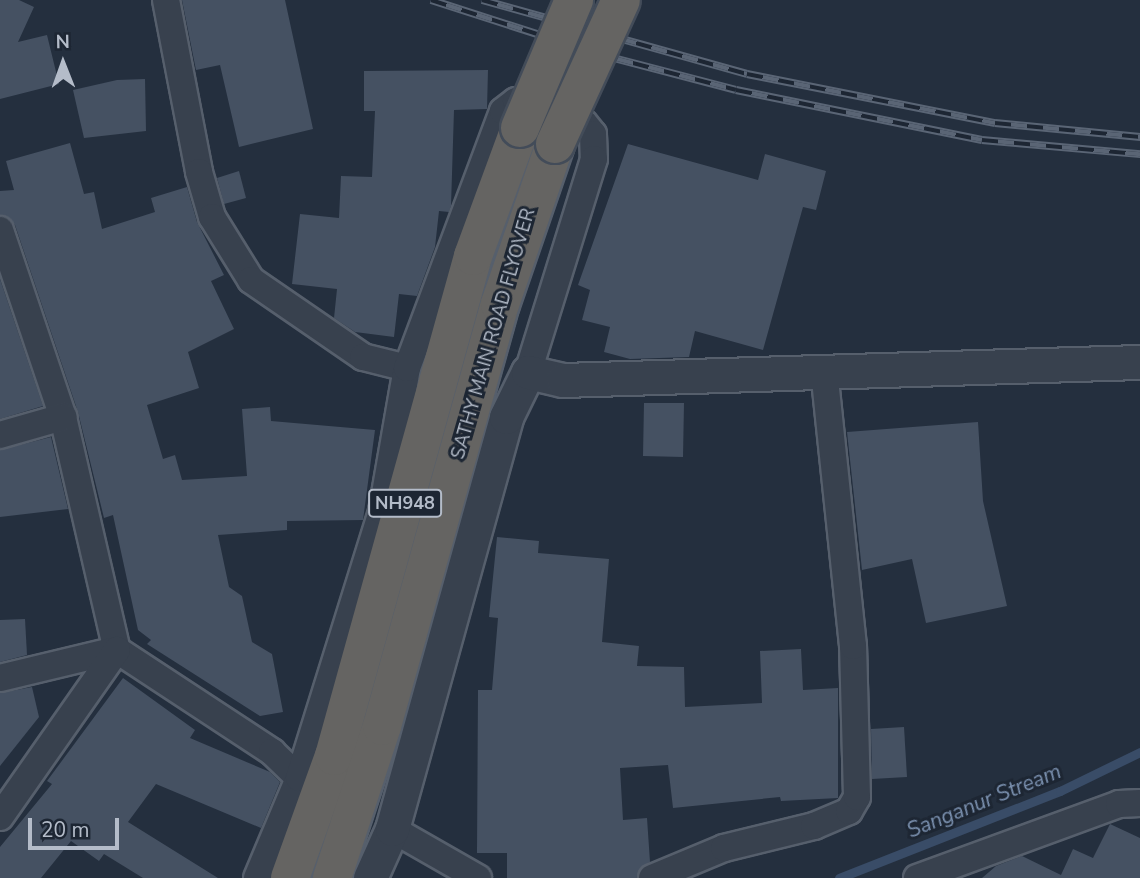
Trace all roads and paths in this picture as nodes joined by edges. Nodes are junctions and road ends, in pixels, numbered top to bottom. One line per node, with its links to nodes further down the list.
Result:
1 (166, 0): 6 (street)
2 (574, 0): 18 (highway, SATHY MAIN ROAD FLYOVER / NH948, bridge)
3 (621, 0): 19 (highway, SATHY MAIN ROAD FLYOVER / NH948, bridge)
4 (0, 230): 9 (street)
5 (1140, 362): 8 (street)
6 (407, 368): 7 (street); 13 (street)
7 (528, 372): 8 (street); 16 (street)
8 (824, 372): 22 (street)
9 (63, 417): 10 (street); 11 (street)
10 (0, 435)
11 (117, 650): 12 (street); 13 (street); 15 (street)
12 (0, 678)
13 (299, 778): 17 (street)
14 (1140, 803): 23 (street)
15 (0, 817)
16 (392, 829): 20 (street); 21 (street)
17 (257, 878)
18 (290, 878)
19 (332, 878)
20 (370, 878)
21 (478, 878)
22 (652, 878)
23 (917, 878)

